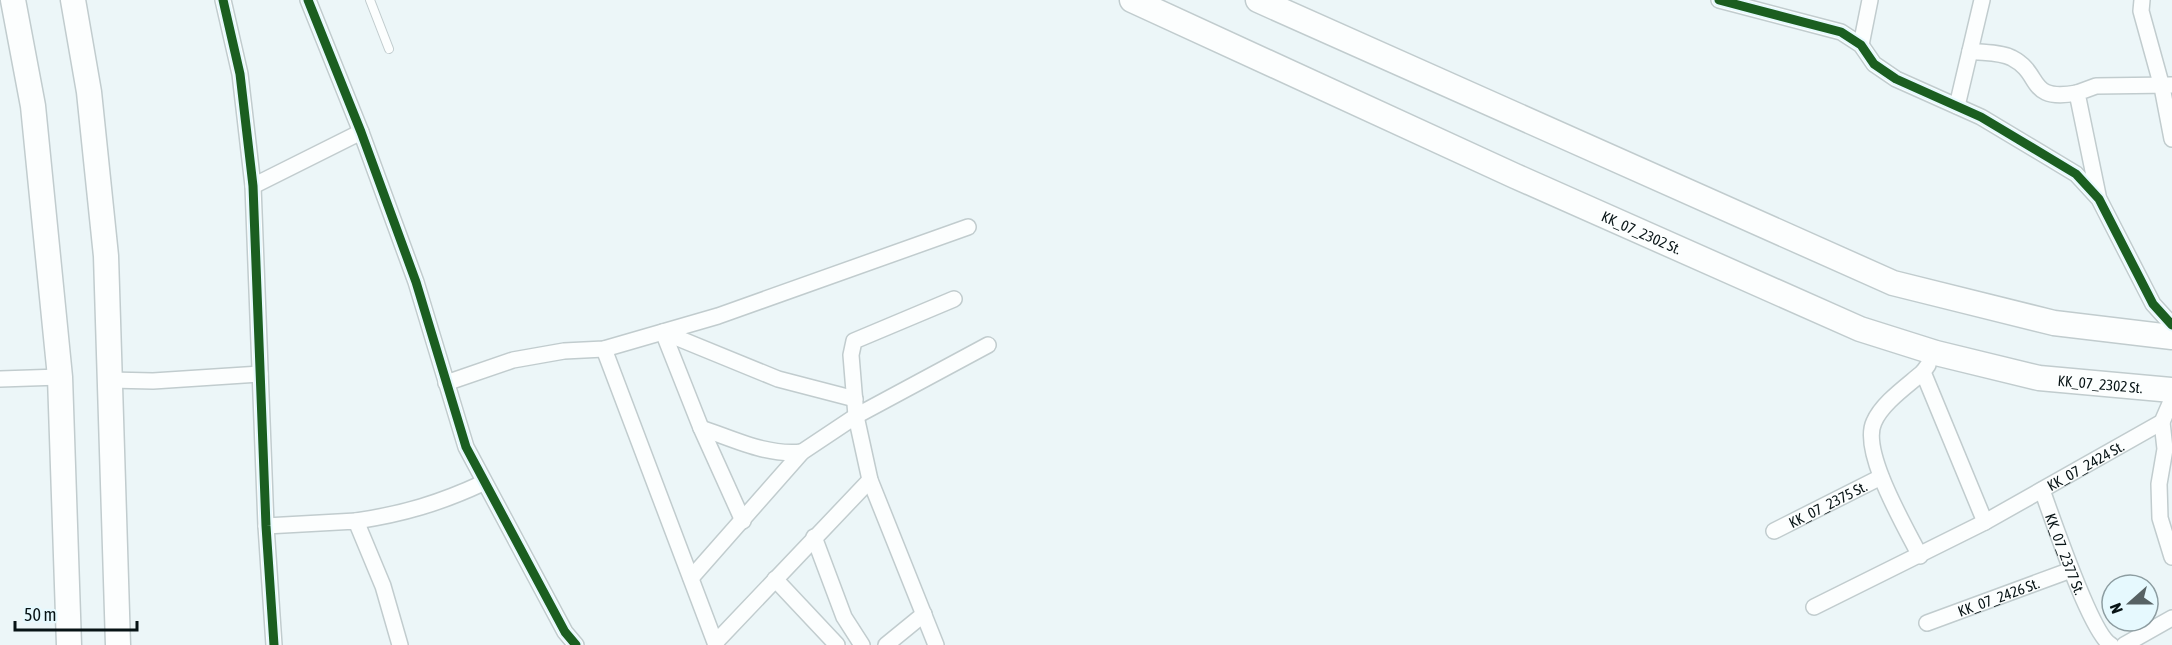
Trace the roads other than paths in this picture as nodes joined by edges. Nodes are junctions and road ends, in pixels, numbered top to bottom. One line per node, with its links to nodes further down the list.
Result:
1 (13, 0): 31 (main road)
2 (73, 0): 33 (main road)
3 (223, 0): 20 (street)
4 (308, 0): 18 (street)
5 (370, 0): 13 (lane)
6 (1132, 0): 29 (main road, KK_07_2302 St.)
7 (1719, 0): 12 (street)
8 (1870, 0): 12 (street)
9 (1982, 0): 14 (street)
10 (2142, 0): 15 (street)
11 (1274, 3): 26 (main road)
12 (1861, 45): 17 (street)
13 (389, 49)
14 (1970, 51): 16 (street); 17 (street)
15 (2167, 86): 16 (street); 19 (street)
16 (2077, 93): 21 (street)
17 (1957, 106): 21 (street)
18 (361, 132): 20 (street); 34 (street)
19 (2172, 139)
20 (253, 186): 30 (street)
21 (2099, 199): 24 (street)
22 (968, 227): 25 (street)
23 (954, 299): 36 (street)
24 (2172, 325)
25 (663, 332): 28 (street); 36 (street); 39 (street)
26 (2172, 337)
27 (988, 345): 38 (street)
28 (604, 349): 34 (street); 56 (street)
29 (1929, 363): 35 (main road, KK_07_2302 St.); 43 (street, KK_07_2375 St.); 49 (street)
30 (260, 374): 33 (street); 50 (street)
31 (60, 377): 32 (street); 63 (main road)
32 (0, 379)
33 (110, 380): 64 (main road)
34 (446, 383): 45 (street)
35 (2172, 390)
36 (855, 399): 38 (street)
37 (2172, 399): 40 (street)
38 (856, 416): 41 (street); 44 (street)
39 (701, 428): 41 (street); 47 (street)
40 (2165, 437): 42 (street); 46 (street, KK_07_2424 St.); 54 (street)
41 (802, 452): 47 (street)
42 (2172, 466)
43 (1881, 477): 51 (street, KK_07_2375 St.); 53 (street, KK_07_2375 St.)
44 (870, 480): 52 (street); 59 (street)
45 (483, 483): 48 (street); 67 (street)
46 (2042, 490): 49 (street, KK_07_2424 St.); 55 (street, KK_07_2377 St.)
47 (743, 520): 56 (street)
48 (356, 521): 50 (street); 66 (street)
49 (1985, 522): 53 (street, KK_07_2424 St.)
50 (266, 526): 65 (street)
51 (1774, 531)
52 (814, 537): 57 (street); 69 (street)
53 (1920, 556): 58 (street, KK_07_2424 St.)
54 (2172, 557)
55 (2072, 570): 61 (street, KK_07_2426 St.); 72 (street, KK_07_2377 St.)
56 (691, 578): 62 (street)
57 (775, 579): 62 (street); 68 (street)
58 (1814, 607)
59 (924, 614): 70 (street); 71 (street)
60 (2172, 618): 73 (street)
61 (1927, 623)
62 (716, 644)
63 (69, 645)
64 (118, 645)
65 (274, 645)
66 (400, 645)
67 (576, 645)
68 (837, 645)
69 (862, 645)
70 (886, 645)
71 (936, 645)
72 (2111, 645)
73 (2124, 645)

